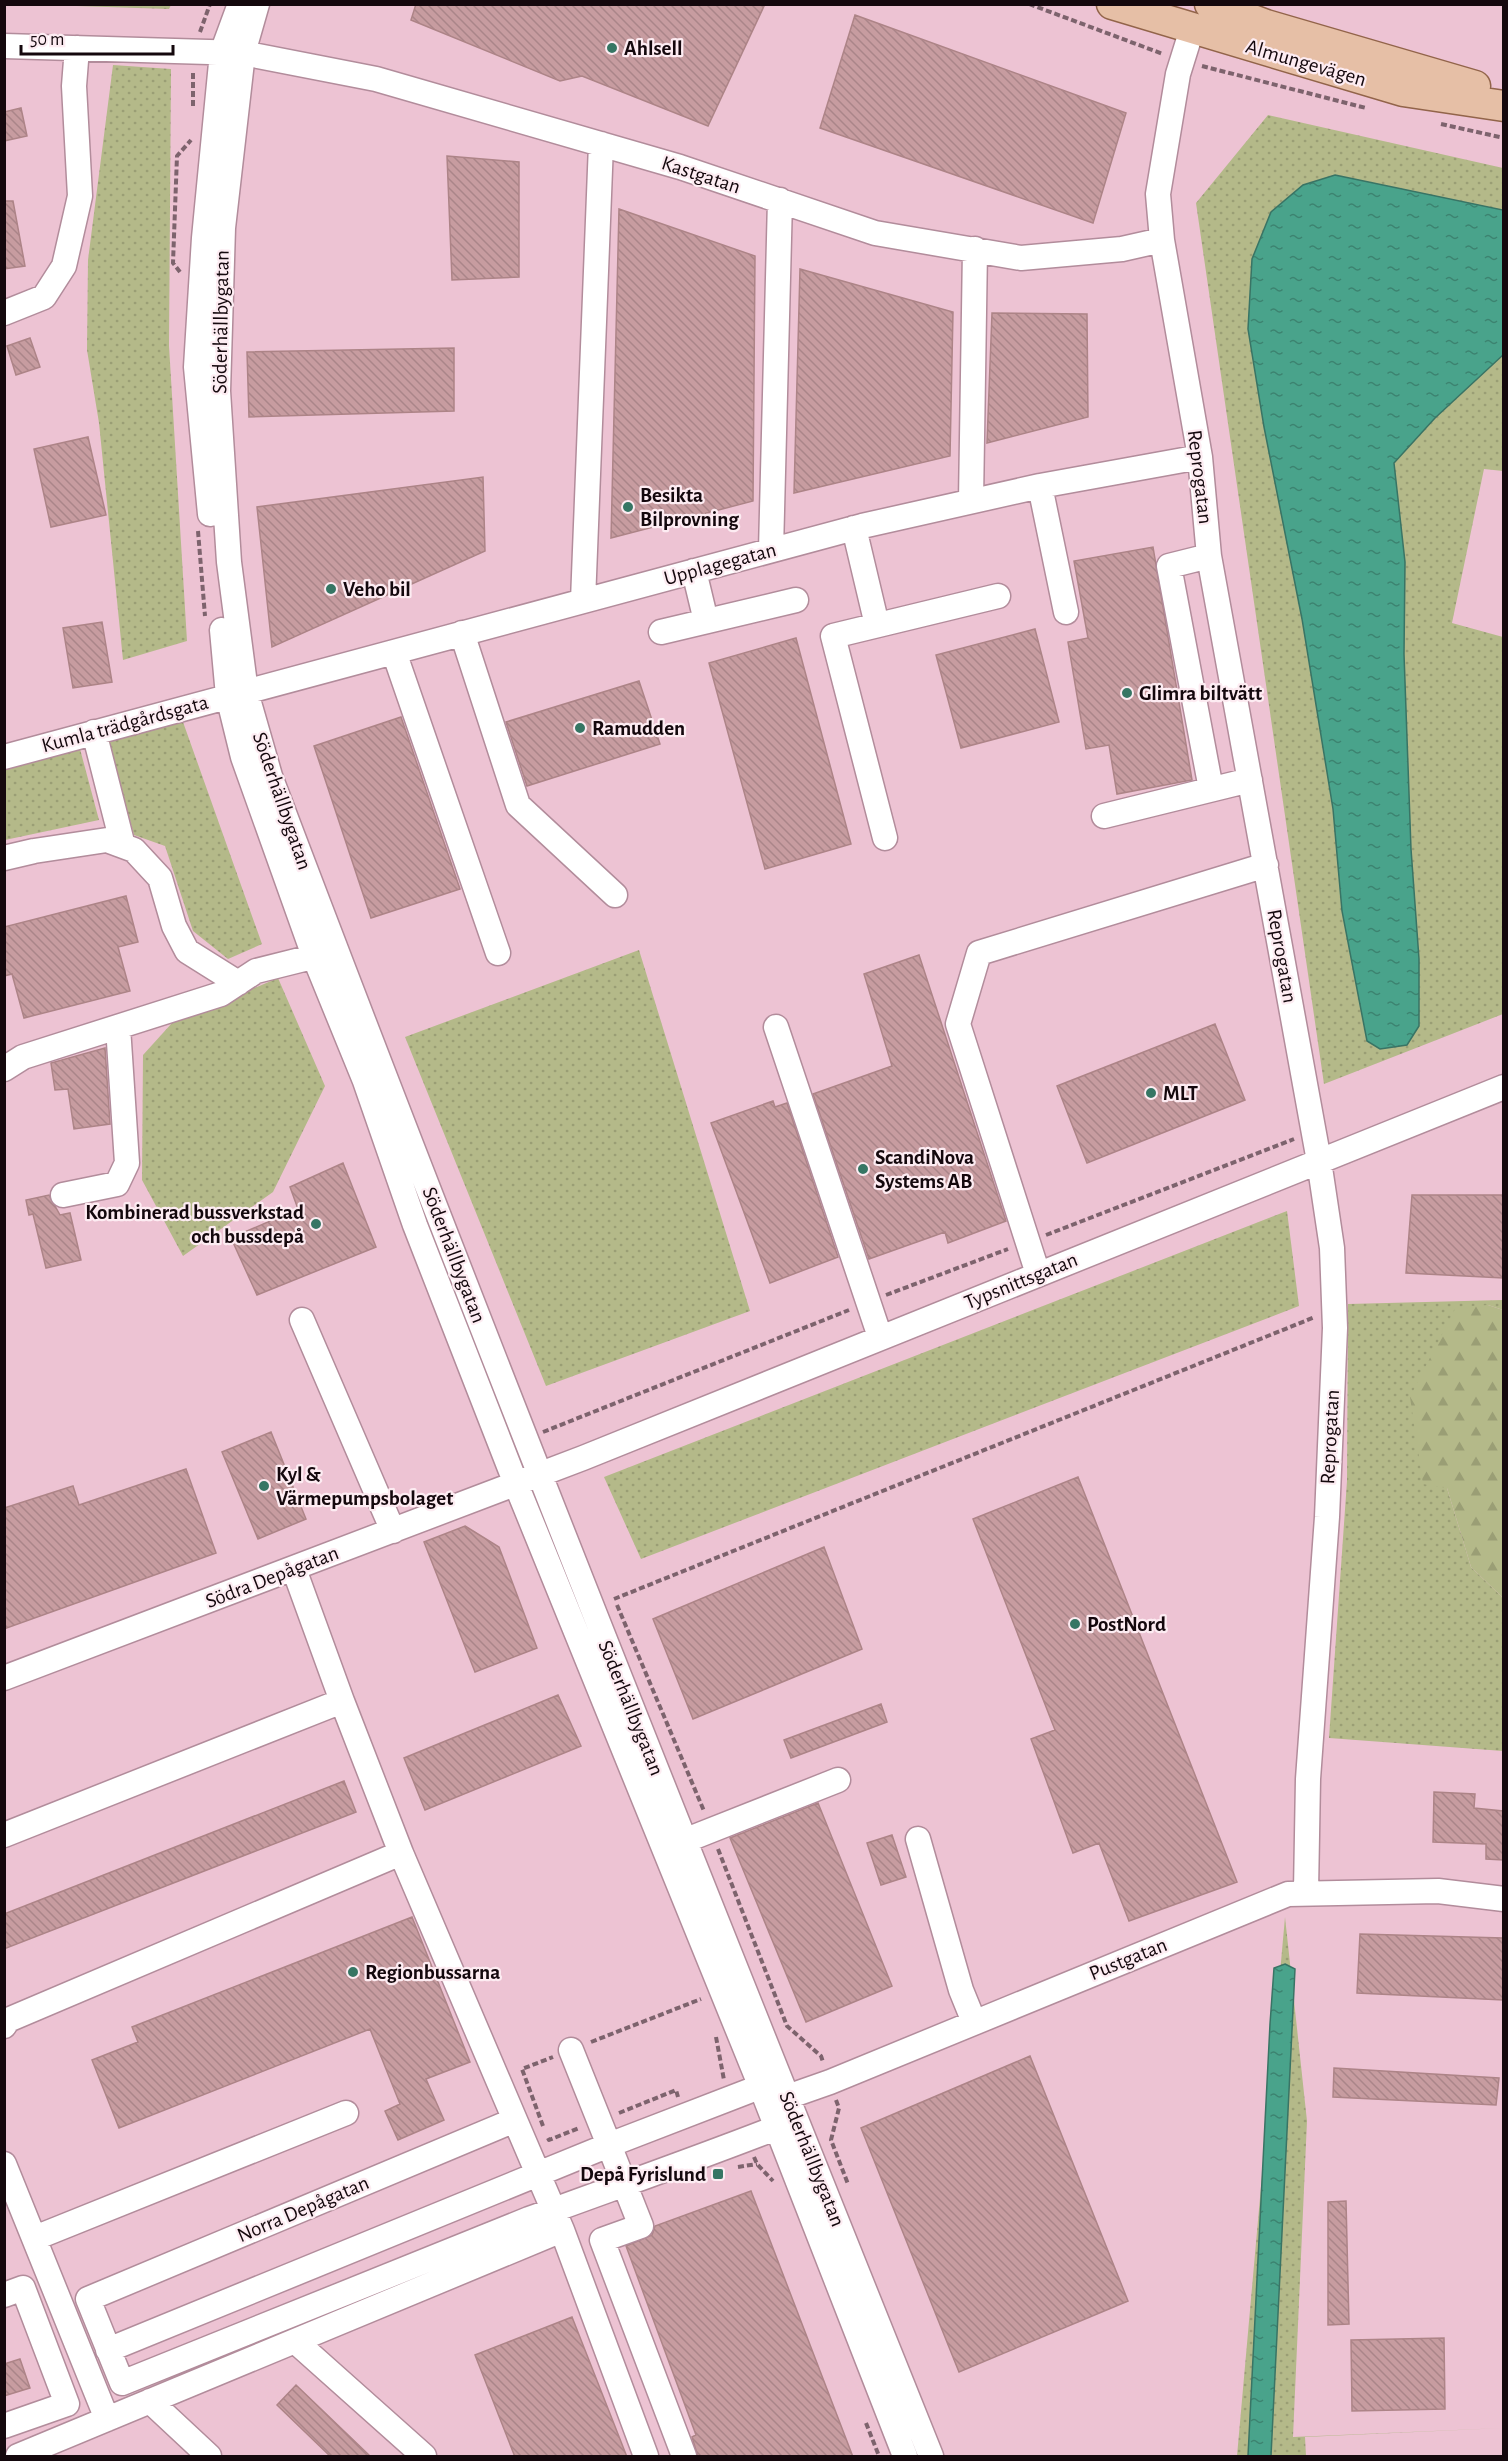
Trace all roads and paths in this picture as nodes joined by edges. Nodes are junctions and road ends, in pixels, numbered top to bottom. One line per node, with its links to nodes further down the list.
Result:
1 (240, 4): 9 (street, Söderhällbygatan)
2 (257, 4): 9 (street, Söderhällbygatan)
3 (1029, 4): 10 (path)
4 (1112, 4): 6 (main road, Almungevägen)
5 (1209, 4): 11 (main road, Almungevägen)
6 (1196, 17): 10 (street, Reprogatan); 12 (main road, Almungevägen)
7 (4, 46): 8 (street, Kastgatan)
8 (77, 48): 9 (street, Kastgatan); 20 (street)
9 (233, 53): 16 (street, Kastgatan); 37 (street, Söderhällbygatan)
10 (1181, 61): 13 (path); 18 (street, Reprogatan)
11 (1503, 94)
12 (1503, 106)
13 (1377, 110)
14 (1432, 122): 15 (path)
15 (1503, 138)
16 (601, 144): 17 (street, Kastgatan); 30 (street)
17 (780, 200): 19 (street, Kastgatan); 25 (street)
18 (1162, 240): 19 (street, Kastgatan); 21 (street, Reprogatan)
19 (975, 249): 23 (street)
20 (4, 313)
21 (1200, 458): 22 (street, Upplagegatan); 26 (street, Reprogatan)
22 (1040, 486): 23 (street, Upplagegatan); 31 (street)
23 (971, 501): 24 (street, Upplagegatan)
24 (854, 528): 25 (street, Upplagegatan); 33 (street)
25 (771, 550): 27 (street, Upplagegatan)
26 (1209, 556): 40 (street, Reprogatan); 41 (street)
27 (694, 571): 30 (street, Upplagegatan); 32 (street)
28 (998, 596): 33 (street)
29 (796, 600): 32 (street)
30 (583, 601): 35 (street, Upplagegatan)
31 (1066, 612)
32 (706, 621): 34 (street)
33 (877, 625): 43 (street)
34 (661, 632)
35 (462, 633): 36 (street, Upplagegatan); 47 (street)
36 (394, 652): 37 (street, Upplagegatan); 49 (street)
37 (237, 694): 38 (street, Kumla trädgårdsgata); 48 (street, Söderhällbygatan)
38 (94, 732): 39 (street, Kumla trädgårdsgata); 44 (street)
39 (4, 757)
40 (1250, 780): 41 (street); 46 (street, Reprogatan)
41 (1211, 789): 42 (street)
42 (1104, 816)
43 (885, 838)
44 (123, 846): 45 (street); 50 (street)
45 (4, 858)
46 (1266, 865): 55 (street, Reprogatan); 58 (street)
47 (615, 895)
48 (325, 953): 50 (street); 66 (street, Söderhällbygatan); 67 (street, Söderhällbygatan)
49 (498, 953)
50 (238, 983): 51 (street)
51 (118, 1027): 53 (street); 57 (street)
52 (776, 1028): 60 (street)
53 (4, 1069)
54 (1503, 1087): 56 (street, Typsnittsgatan)
55 (1314, 1131): 56 (street, Reprogatan); 58 (path)
56 (1319, 1161): 59 (street, Typsnittsgatan); 61 (street, Reprogatan)
57 (63, 1196)
58 (1028, 1242): 59 (street); 60 (path)
59 (1038, 1274): 63 (street, Typsnittsgatan)
60 (868, 1302): 63 (street); 65 (path)
61 (1335, 1310): 71 (path); 80 (street, Reprogatan)
62 (302, 1320): 68 (street)
63 (880, 1337): 66 (street, Typsnittsgatan)
64 (538, 1422): 65 (path)
65 (542, 1432): 66 (path)
66 (548, 1471): 67 (street, Södra Depågatan); 78 (street, Söderhällbygatan)
67 (516, 1484): 68 (street, Södra Depågatan); 86 (street, Söderhällbygatan)
68 (393, 1531): 69 (street, Södra Depågatan)
69 (294, 1569): 72 (street, Södra Depågatan); 73 (street)
70 (610, 1589): 71 (path)
71 (614, 1599): 75 (path)
72 (4, 1678)
73 (342, 1701): 76 (street); 79 (street)
74 (838, 1779): 75 (street)
75 (711, 1830): 78 (street); 85 (path)
76 (4, 1835)
77 (918, 1839): 83 (street)
78 (684, 1841): 86 (street, Söderhällbygatan)
79 (401, 1853): 82 (street); 88 (street)
80 (1306, 1892): 81 (street, Pustgatan); 83 (street, Pustgatan)
81 (1503, 1899)
82 (6, 2019)
83 (974, 2022): 86 (street, Pustgatan)
84 (571, 2050): 90 (street)
85 (821, 2056)
86 (774, 2092): 89 (street, Söderhällbygatan); 90 (street)
87 (346, 2113): 97 (street)
88 (515, 2120): 94 (street); 100 (street, Norra Depågatan)
89 (787, 2124): 95 (street, Norra Depågatan); 109 (street, Söderhällbygatan); 110 (street, Söderhällbygatan)
90 (609, 2145): 94 (street); 95 (street)
91 (4, 2164): 97 (street)
92 (757, 2164): 93 (path)
93 (738, 2167)
94 (537, 2174): 96 (street); 100 (street)
95 (624, 2183): 96 (street, Norra Depågatan); 108 (street)
96 (557, 2220): 99 (street); 100 (street, Norra Depågatan); 107 (street)
97 (35, 2238): 102 (street)
98 (4, 2295): 103 (street)
99 (295, 2341): 101 (street); 106 (street)
100 (108, 2350)
101 (150, 2401): 102 (street); 105 (street)
102 (107, 2419): 104 (street)
103 (4, 2426)
104 (18, 2457)
105 (209, 2457)
106 (424, 2457)
107 (646, 2457)
108 (684, 2457)
109 (905, 2457)
110 (932, 2457)

